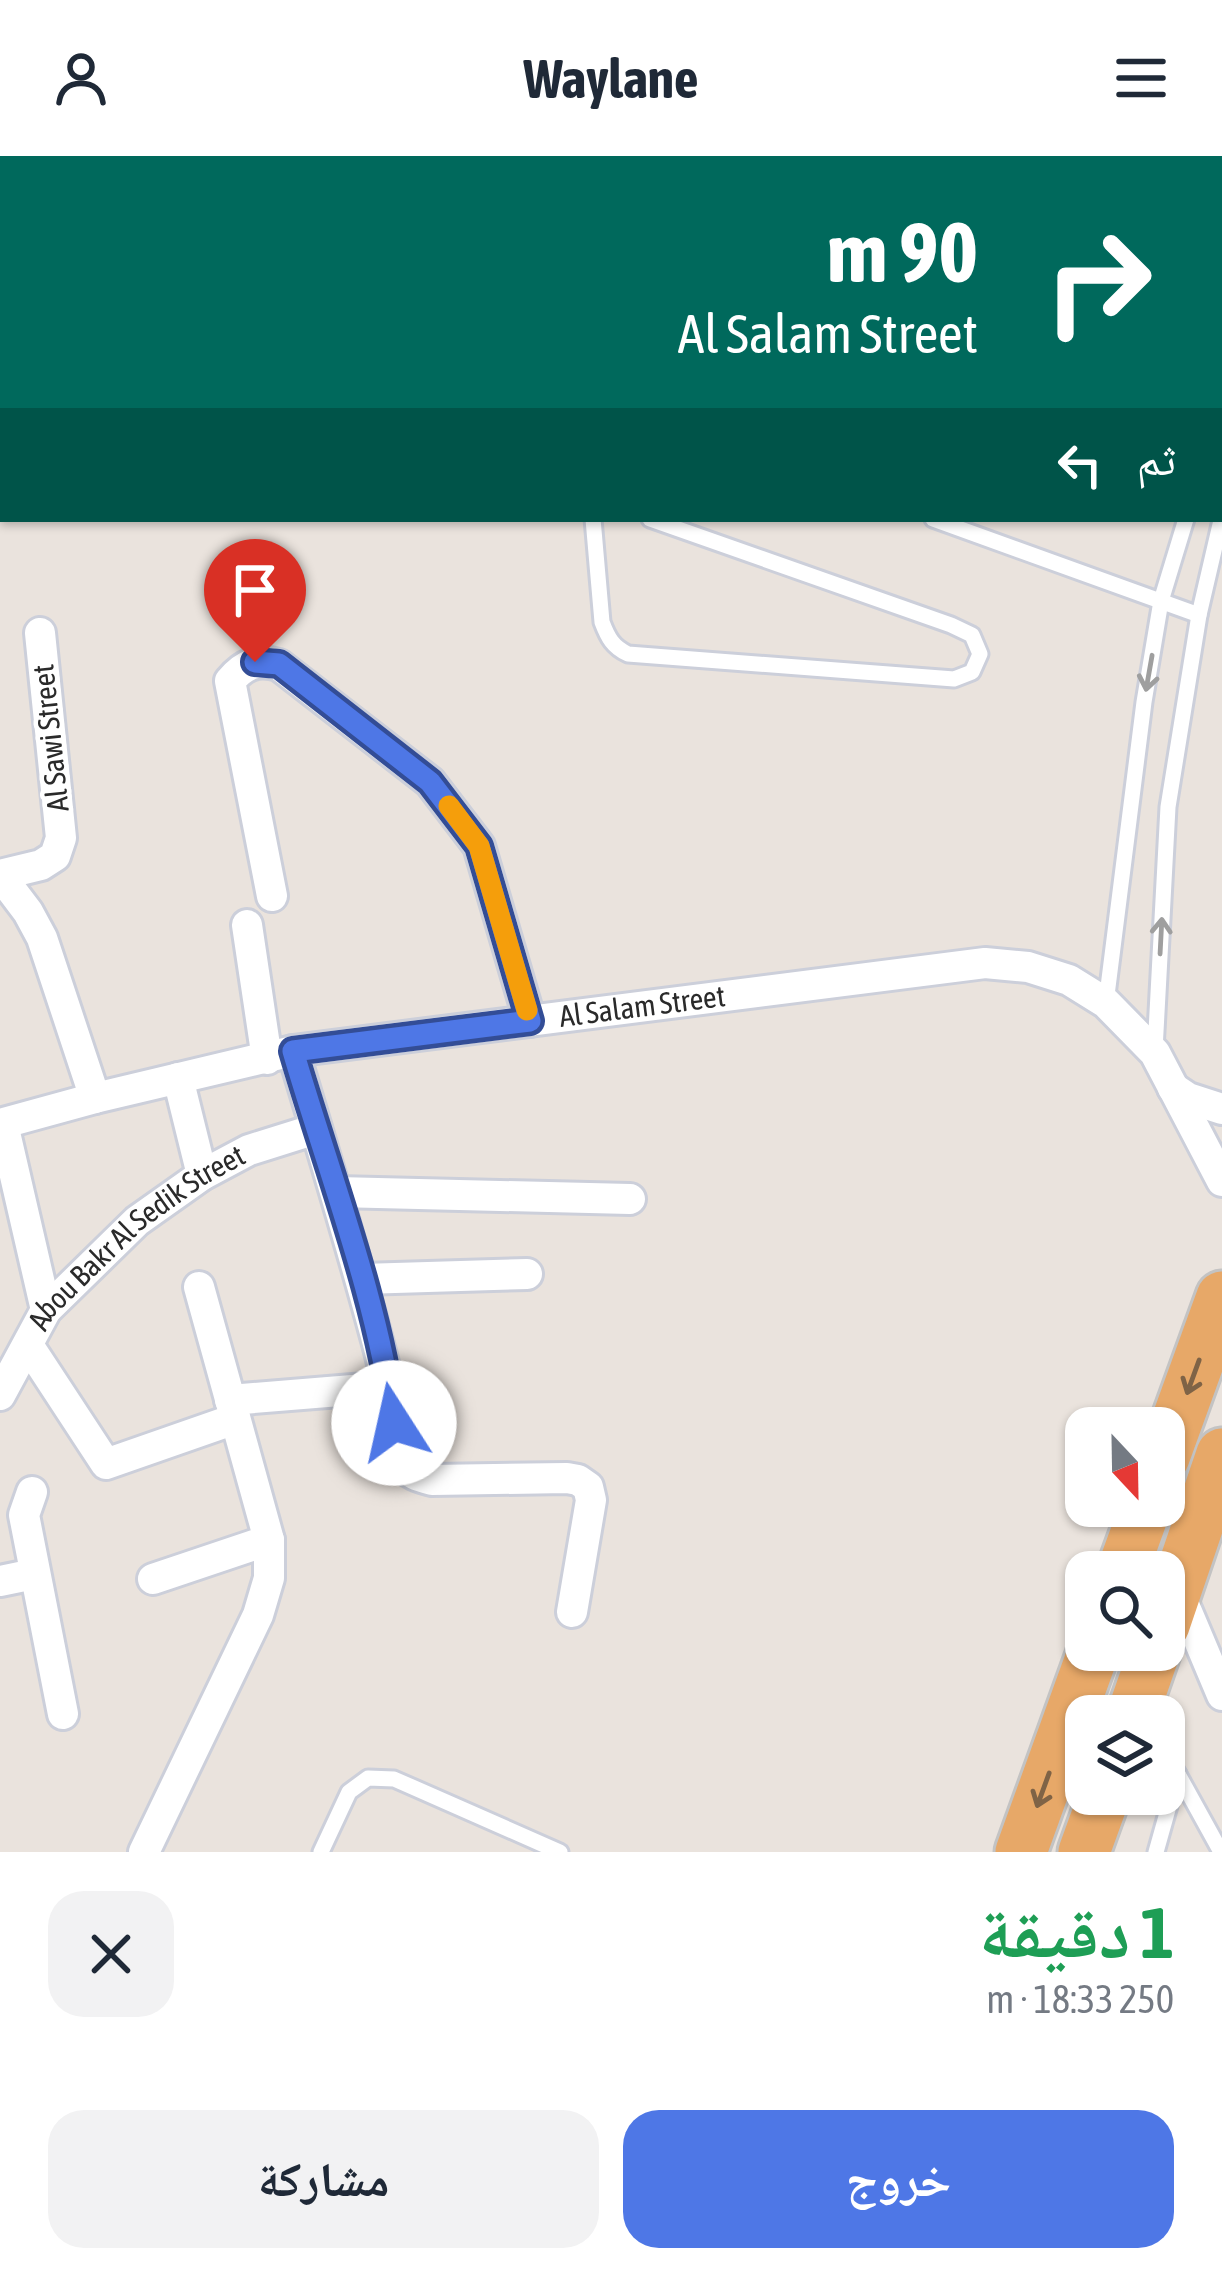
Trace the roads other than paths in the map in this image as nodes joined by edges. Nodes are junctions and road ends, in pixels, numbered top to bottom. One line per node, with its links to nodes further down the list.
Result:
1 (592, 522): 2 (lane)
2 (659, 522)
3 (941, 522): 6 (lane)
4 (1185, 522): 6 (lane)
5 (1221, 522): 7 (lane)
6 (1161, 601): 7 (lane); 12 (lane, one-way to 12)
7 (1199, 615): 14 (lane, one-way to 7)
8 (40, 633): 9 (street, Al Sawi Street)
9 (0, 875): 18 (street)
10 (272, 896): 13 (street)
11 (247, 925): 15 (street)
12 (1106, 1003): 13 (street, Al Salam Street); 14 (street, Al Salam Street)
13 (530, 1021): 15 (street, Al Salam Street)
14 (1155, 1053): 17 (street, Al Salam Street)
15 (280, 1055): 16 (street, Al Salam Street); 21 (street)
16 (178, 1078): 18 (street, Al Salam Street); 22 (street)
17 (1173, 1088): 19 (street); 23 (street, Al Salam Street)
18 (95, 1098): 20 (street, Al Salam Street)
19 (1222, 1109)
20 (2, 1124): 30 (street)
21 (316, 1129): 22 (street, Abou Bakr Al Sedik Street); 24 (street)
22 (202, 1174): 30 (street, Abou Bakr Al Sedik Street)
23 (1222, 1181)
24 (337, 1192): 25 (street); 27 (street)
25 (630, 1199)
26 (527, 1274): 27 (street)
27 (362, 1279): 32 (street)
28 (199, 1287): 35 (street)
29 (1222, 1297): 34 (highway, one-way to 34)
30 (46, 1310): 31 (street, Abou Bakr Al Sedik Street)
31 (28, 1345): 33 (street, Abou Bakr Al Sedik Street); 35 (street)
32 (389, 1387): 35 (street); 43 (street)
33 (0, 1395)
34 (1182, 1407)
35 (232, 1409): 38 (street)
36 (1222, 1454): 39 (highway)
37 (32, 1492): 40 (street)
38 (268, 1540): 41 (street); 51 (street)
39 (1185, 1562)
40 (34, 1574): 42 (street); 47 (street)
41 (153, 1579)
42 (0, 1581)
43 (572, 1612)
44 (1185, 1632): 46 (street)
45 (1086, 1671): 54 (highway, one-way to 54)
46 (1222, 1695)
47 (63, 1714)
48 (1185, 1787): 57 (lane)
49 (1097, 1815): 55 (highway)
50 (1166, 1815): 56 (lane)
51 (144, 1852)
52 (321, 1852): 53 (lane)
53 (560, 1852)
54 (1021, 1852)
55 (1084, 1852)
56 (1156, 1852)
57 (1221, 1852)

